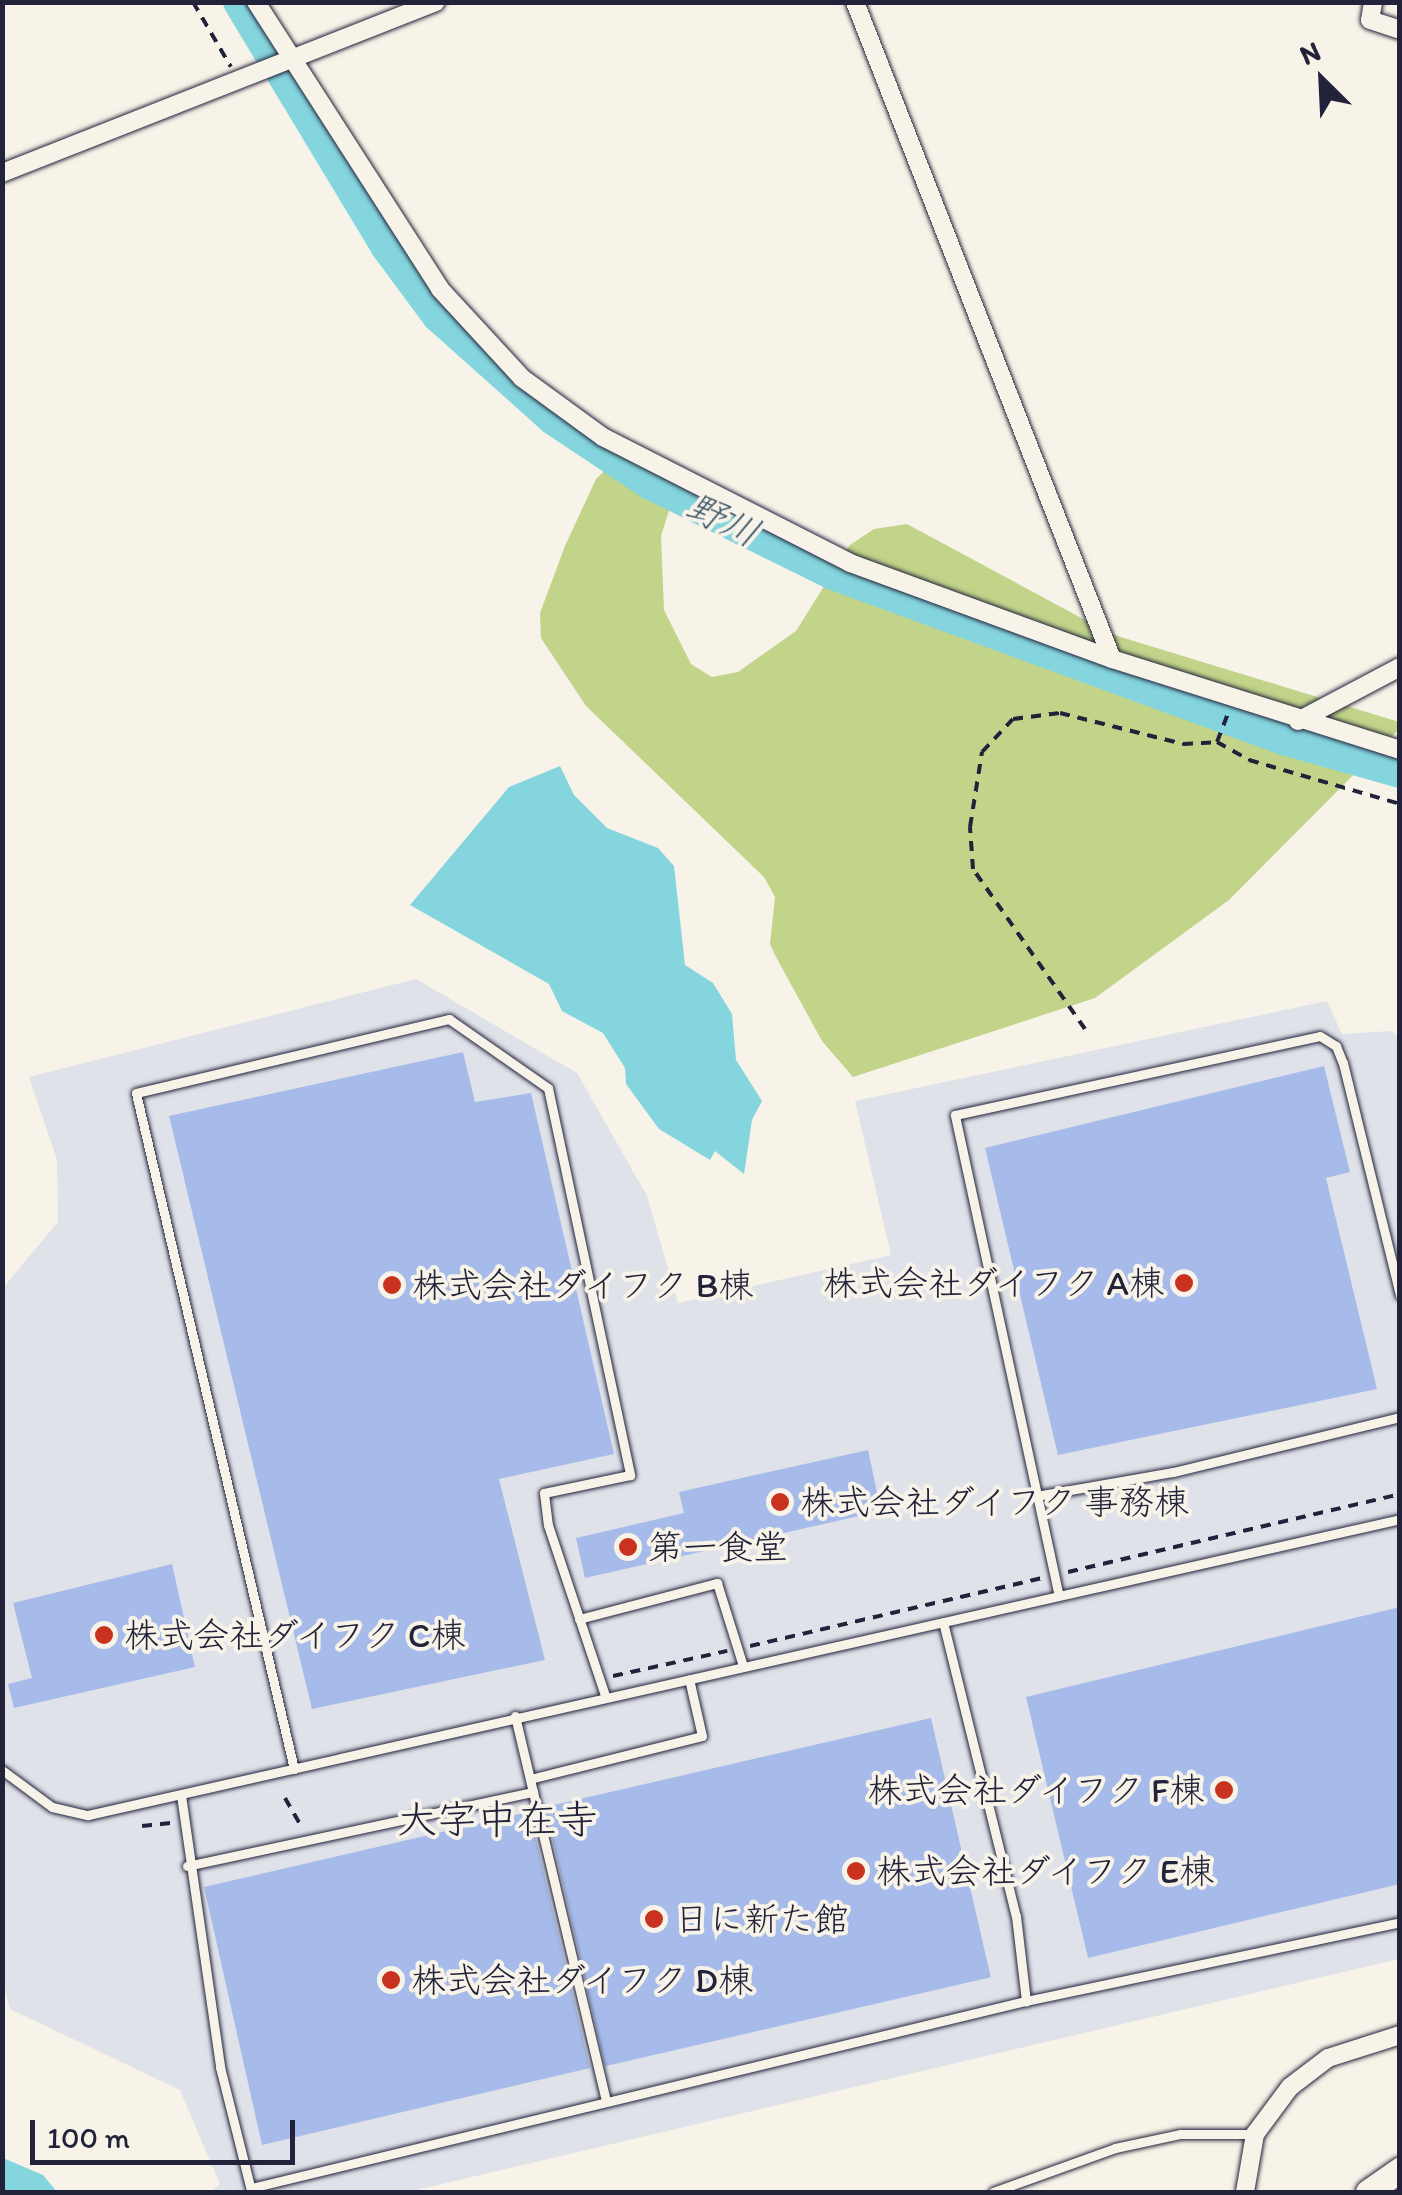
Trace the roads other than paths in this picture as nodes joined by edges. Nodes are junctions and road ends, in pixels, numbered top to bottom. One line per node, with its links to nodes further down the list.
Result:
1 (256, 2): 6 (street)
2 (436, 2): 6 (street)
3 (855, 2): 8 (street)
4 (1372, 2): 5 (street)
5 (1400, 30)
6 (295, 58): 7 (street); 8 (street)
7 (2, 173)
8 (1112, 658): 10 (street)
9 (1400, 667): 10 (street)
10 (1298, 721): 11 (street)
11 (1400, 750)
12 (1400, 1295): 14 (lane)
13 (1400, 1417): 14 (lane)
14 (1042, 1495): 16 (lane)
15 (1400, 1519): 16 (lane)
16 (1058, 1592): 18 (lane)
17 (580, 1620): 19 (lane); 21 (lane); 23 (lane)
18 (943, 1622): 19 (lane); 30 (lane)
19 (743, 1666): 20 (lane)
20 (689, 1679): 21 (lane); 25 (lane)
21 (606, 1698): 22 (lane)
22 (515, 1716): 23 (lane); 25 (lane)
23 (294, 1769): 27 (lane)
24 (2, 1770): 27 (lane)
25 (530, 1779): 26 (lane)
26 (533, 1792): 28 (lane); 32 (lane)
27 (181, 1795): 28 (lane)
28 (187, 1866): 35 (lane)
29 (1400, 1922): 30 (lane)
30 (1026, 2001): 32 (lane)
31 (1400, 2035): 33 (street)
32 (606, 2101): 35 (lane)
33 (1255, 2134): 36 (lane); 37 (street)
34 (1400, 2170): 38 (street)
35 (251, 2190)
36 (992, 2192)
37 (1244, 2192)
38 (1368, 2192)

